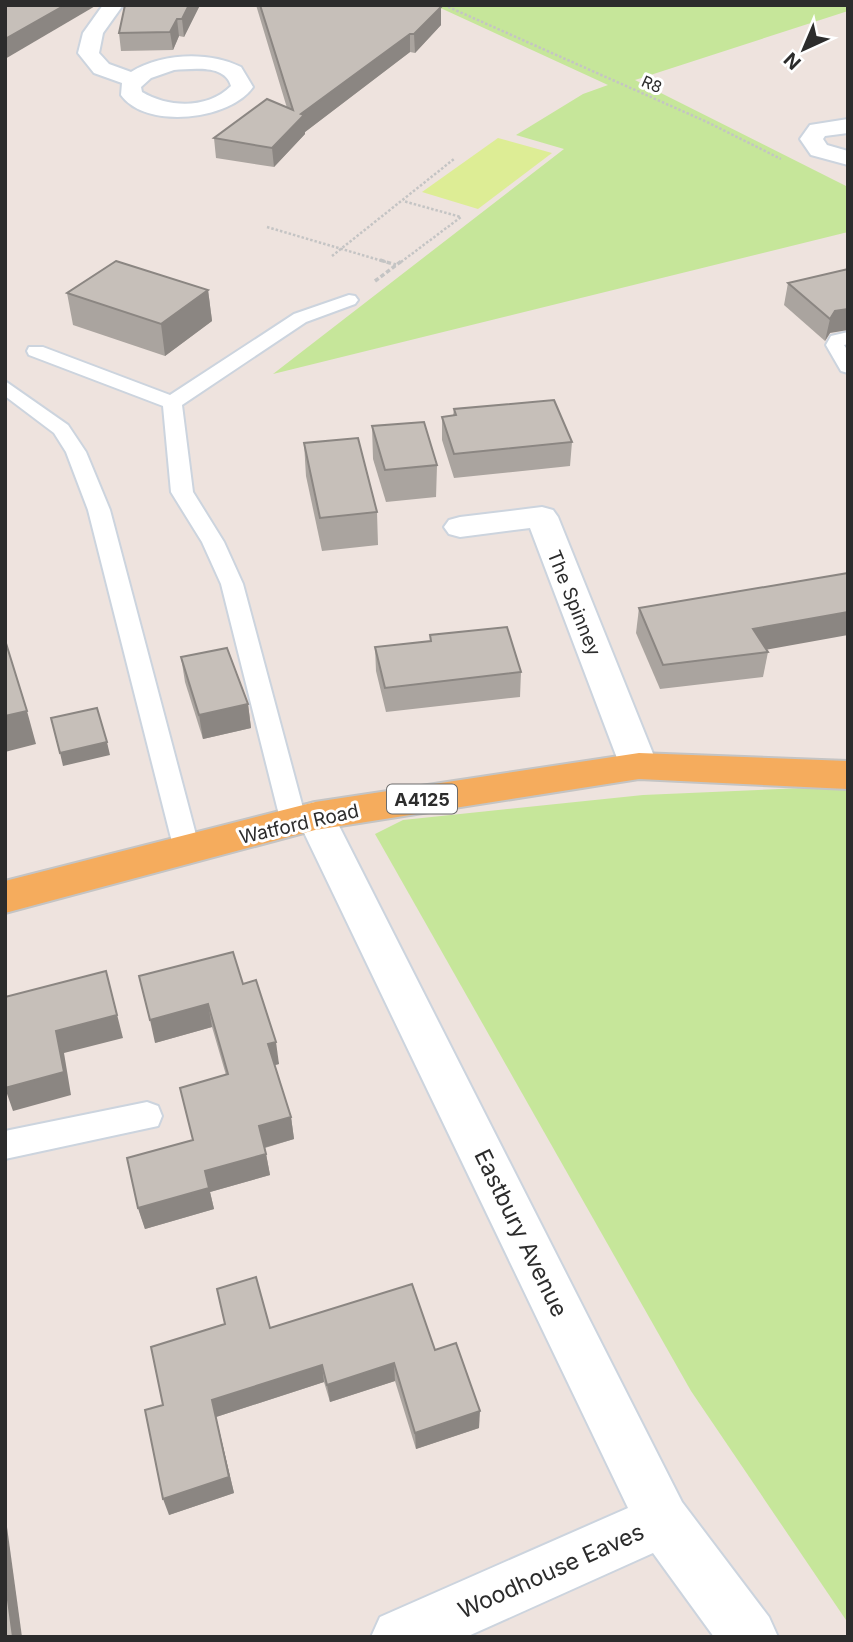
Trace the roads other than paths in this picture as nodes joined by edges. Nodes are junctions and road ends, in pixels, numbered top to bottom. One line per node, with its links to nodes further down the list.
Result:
1 (113, 5): 2 (street)
2 (134, 80)
3 (848, 126): 4 (street)
4 (848, 158)
5 (349, 300): 10 (lane)
6 (848, 338): 8 (lane)
7 (36, 351): 10 (lane)
8 (848, 367)
9 (5, 387): 15 (lane)
10 (172, 402): 14 (lane)
11 (460, 527): 12 (street, The Spinney)
12 (639, 766): 13 (main road, Watford Road / A4125); 14 (main road, Watford Road / A4125)
13 (848, 775)
14 (305, 820): 15 (main road, Watford Road / A4125); 19 (street, Eastbury Avenue)
15 (187, 850): 16 (main road, Watford Road / A4125)
16 (5, 897)
17 (147, 1116): 18 (lane)
18 (5, 1145)
19 (663, 1521): 20 (street, Woodhouse Eaves); 21 (street, Eastbury Avenue)
20 (400, 1637)
21 (749, 1637)

